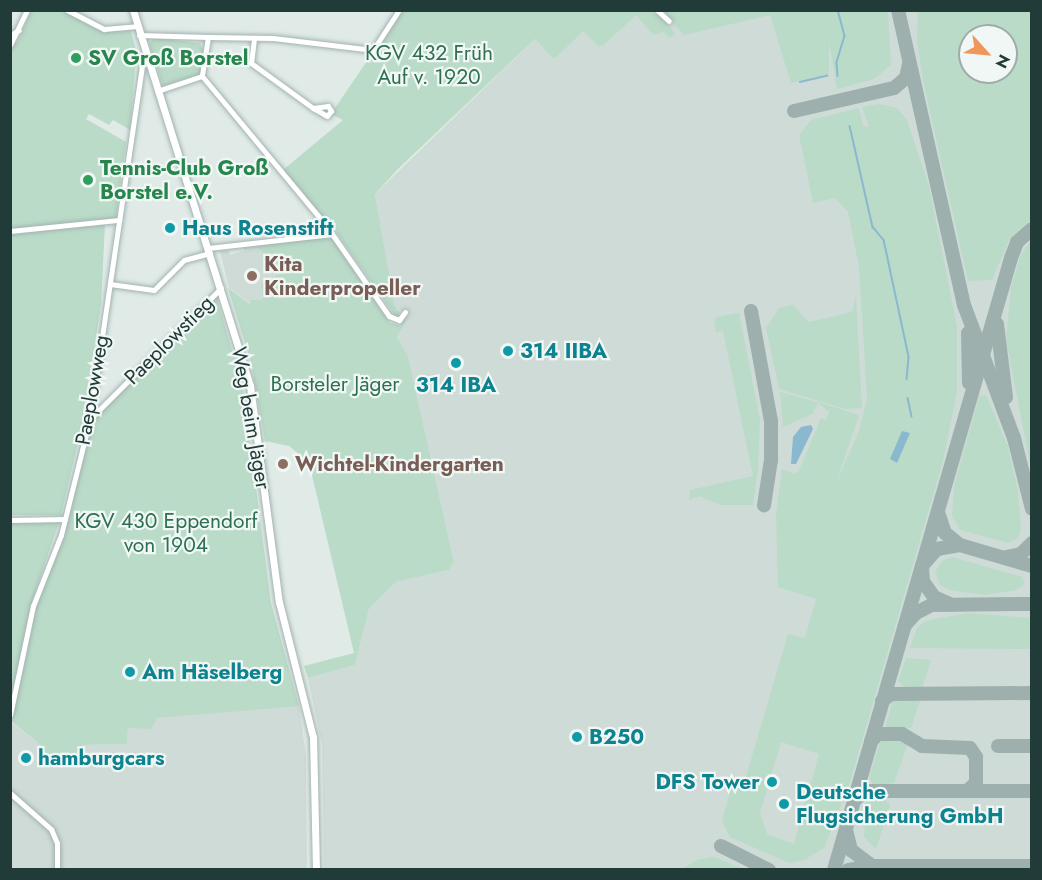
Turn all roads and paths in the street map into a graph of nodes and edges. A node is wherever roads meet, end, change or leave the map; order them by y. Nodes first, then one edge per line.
1 (27, 10) edge
2 (67, 10) edge
3 (399, 10) edge
4 (657, 10) edge
5 (134, 12) edge
6 (669, 21) dead end
7 (137, 26) junction
8 (19, 30) junction
9 (10, 35) edge
10 (139, 35) junction
11 (208, 36) junction
12 (254, 39) junction
13 (10, 45) edge
14 (147, 60) junction
15 (202, 76) junction
16 (157, 91) junction
17 (313, 108) dead end
18 (119, 220) junction
19 (10, 231) edge
20 (322, 232) junction
21 (209, 250) junction
22 (110, 284) junction
23 (221, 288) junction
24 (405, 312) dead end
25 (90, 418) junction
26 (65, 519) junction
27 (10, 520) edge
28 (10, 715) edge
29 (10, 793) edge
30 (57, 870) edge
31 (316, 870) edge

1 - 8 street
2 - 7 street
3 - 12 street
4 - 6 street
5 - 7 street, Weg beim Jäger
7 - 10 street, Weg beim Jäger
8 - 9 street
8 - 13 street
10 - 11 street
10 - 14 street, Weg beim Jäger
11 - 12 street
11 - 15 street
12 - 17 street
14 - 16 street, Weg beim Jäger
14 - 18 street, Paeplowweg
15 - 16 street
15 - 20 street
16 - 21 street, Weg beim Jäger
18 - 19 street
18 - 22 street, Paeplowweg
20 - 21 street
20 - 24 street
21 - 22 street
21 - 23 street, Weg beim Jäger
22 - 25 street, Paeplowweg
23 - 25 street, Paeplowstieg
23 - 31 street, Weg beim Jäger
25 - 26 street, Paeplowweg
26 - 27 street
26 - 28 street, Paeplowweg
29 - 30 street

